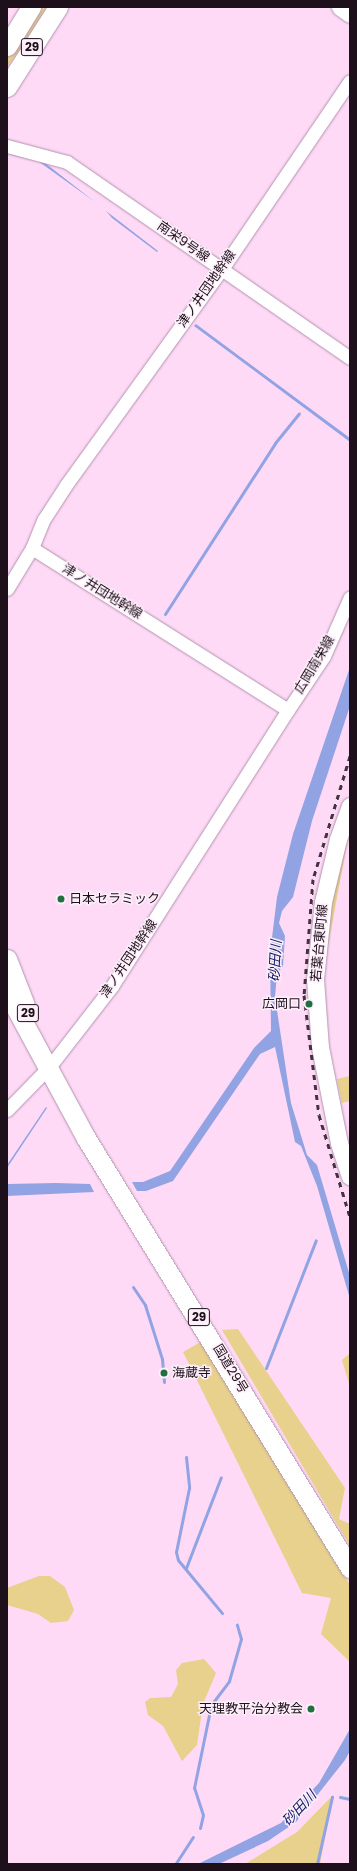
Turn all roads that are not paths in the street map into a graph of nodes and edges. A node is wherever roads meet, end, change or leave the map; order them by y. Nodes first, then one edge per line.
1 (31, 7) edge
2 (58, 7) edge
3 (340, 7) edge
4 (350, 14) edge
5 (7, 46) edge
6 (350, 81) edge
7 (7, 87) edge
8 (7, 146) edge
9 (222, 269) junction
10 (350, 358) edge
11 (32, 548) junction
12 (7, 588) edge
13 (350, 597) edge
14 (288, 710) junction
15 (350, 806) edge
16 (7, 960) edge
17 (7, 992) edge
18 (50, 1066) junction
19 (7, 1110) edge
20 (350, 1176) edge
21 (350, 1568) edge

1 - 5 highway, 29
2 - 7 highway, 29
3 - 4 main road
6 - 9 street, 津ノ井団地幹線
8 - 9 street, 南栄9号線
9 - 10 street, 南栄9号線
9 - 11 street, 津ノ井団地幹線
11 - 12 street
11 - 14 street, 津ノ井団地幹線
13 - 14 street, 広岡南栄線
14 - 18 street, 津ノ井団地幹線
15 - 20 main road, 若葉台東町線
16 - 18 highway, 国道29号 / 29
17 - 18 highway, 国道29号 / 29
18 - 19 street, 津ノ井団地幹線
18 - 21 highway, 国道29号 / 29

